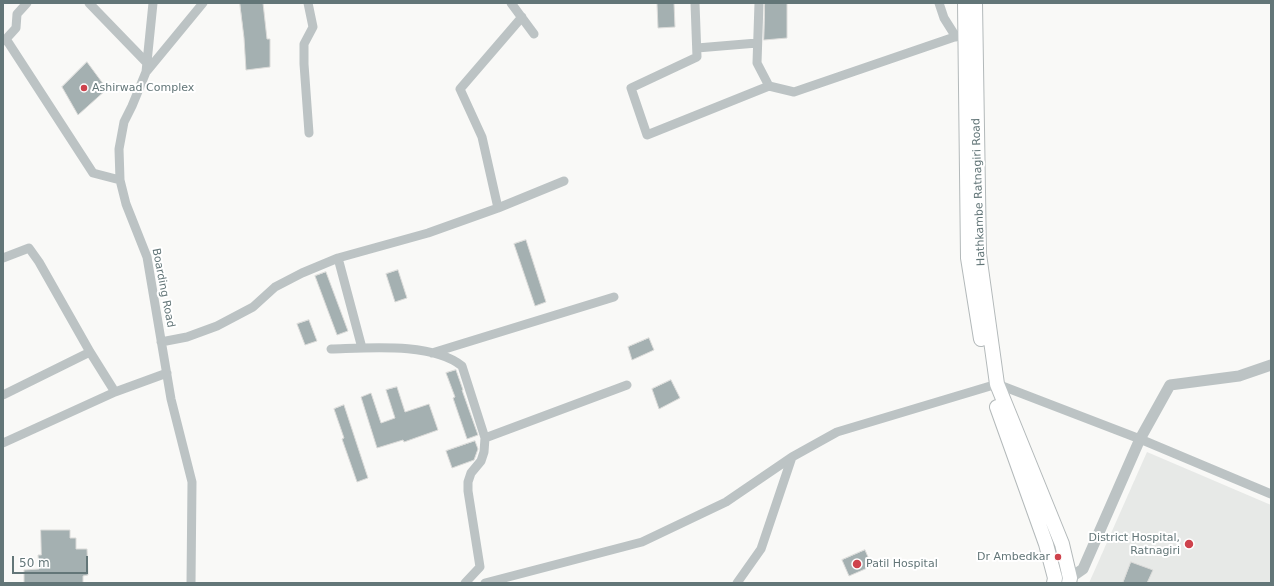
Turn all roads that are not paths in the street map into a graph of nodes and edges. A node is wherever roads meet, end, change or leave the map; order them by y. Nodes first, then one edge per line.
1 (27, 3) edge
2 (89, 3) edge
3 (153, 3) edge
4 (203, 3) edge
5 (308, 3) edge
6 (511, 3) edge
7 (695, 3) edge
8 (759, 3) edge
9 (938, 3) edge
10 (965, 3) edge
11 (975, 3) edge
12 (522, 17) junction
13 (966, 33) junction
14 (534, 34) dead end
15 (5, 40) edge
16 (758, 43) junction
17 (129, 46) junction
18 (149, 48) junction
19 (697, 48) junction
20 (146, 67) junction
21 (769, 86) junction
22 (309, 134) dead end
23 (120, 180) junction
24 (564, 181) dead end
25 (498, 208) junction
26 (3, 258) edge
27 (338, 258) junction
28 (614, 297) dead end
29 (162, 342) junction
30 (362, 348) junction
31 (331, 349) dead end
32 (90, 352) junction
33 (432, 353) junction
34 (1271, 365) edge
35 (167, 374) junction
36 (626, 385) dead end
37 (993, 385) junction
38 (115, 392) junction
39 (3, 395) edge
40 (485, 438) junction
41 (1140, 439) junction
42 (3, 443) edge
43 (792, 457) junction
44 (1271, 494) edge
45 (1054, 580) edge
46 (1070, 580) edge
47 (191, 583) edge
48 (465, 583) edge
49 (485, 583) edge
50 (737, 583) edge

1 - 15 street
2 - 17 street
3 - 18 street, Boarding Road
4 - 20 street
5 - 22 street
6 - 12 street
7 - 19 street
8 - 16 street
9 - 13 street
10 - 13 main road
11 - 13 main road, Hathkambe Ratnagiri Road
12 - 14 street
12 - 25 street
13 - 21 street
13 - 37 main road, Hathkambe Ratnagiri Road
15 - 23 street
16 - 19 street
16 - 21 street
17 - 18 street
17 - 20 street
18 - 20 street, Boarding Road
19 - 21 street
20 - 23 street, Boarding Road
23 - 29 street, Boarding Road
24 - 25 street
25 - 27 street
26 - 32 street
27 - 29 street
27 - 30 street
28 - 33 street
29 - 35 street, Boarding Road
30 - 31 street
30 - 33 street
32 - 38 street
32 - 39 street
33 - 40 street
34 - 41 street
35 - 38 street
35 - 47 street, Boarding Road
36 - 40 street
37 - 41 street
37 - 43 street
37 - 45 main road
37 - 46 main road, Hathkambe Ratnagiri Road
38 - 42 street
40 - 48 street
41 - 44 street
41 - 46 street
43 - 49 street
43 - 50 street
45 - 46 street

